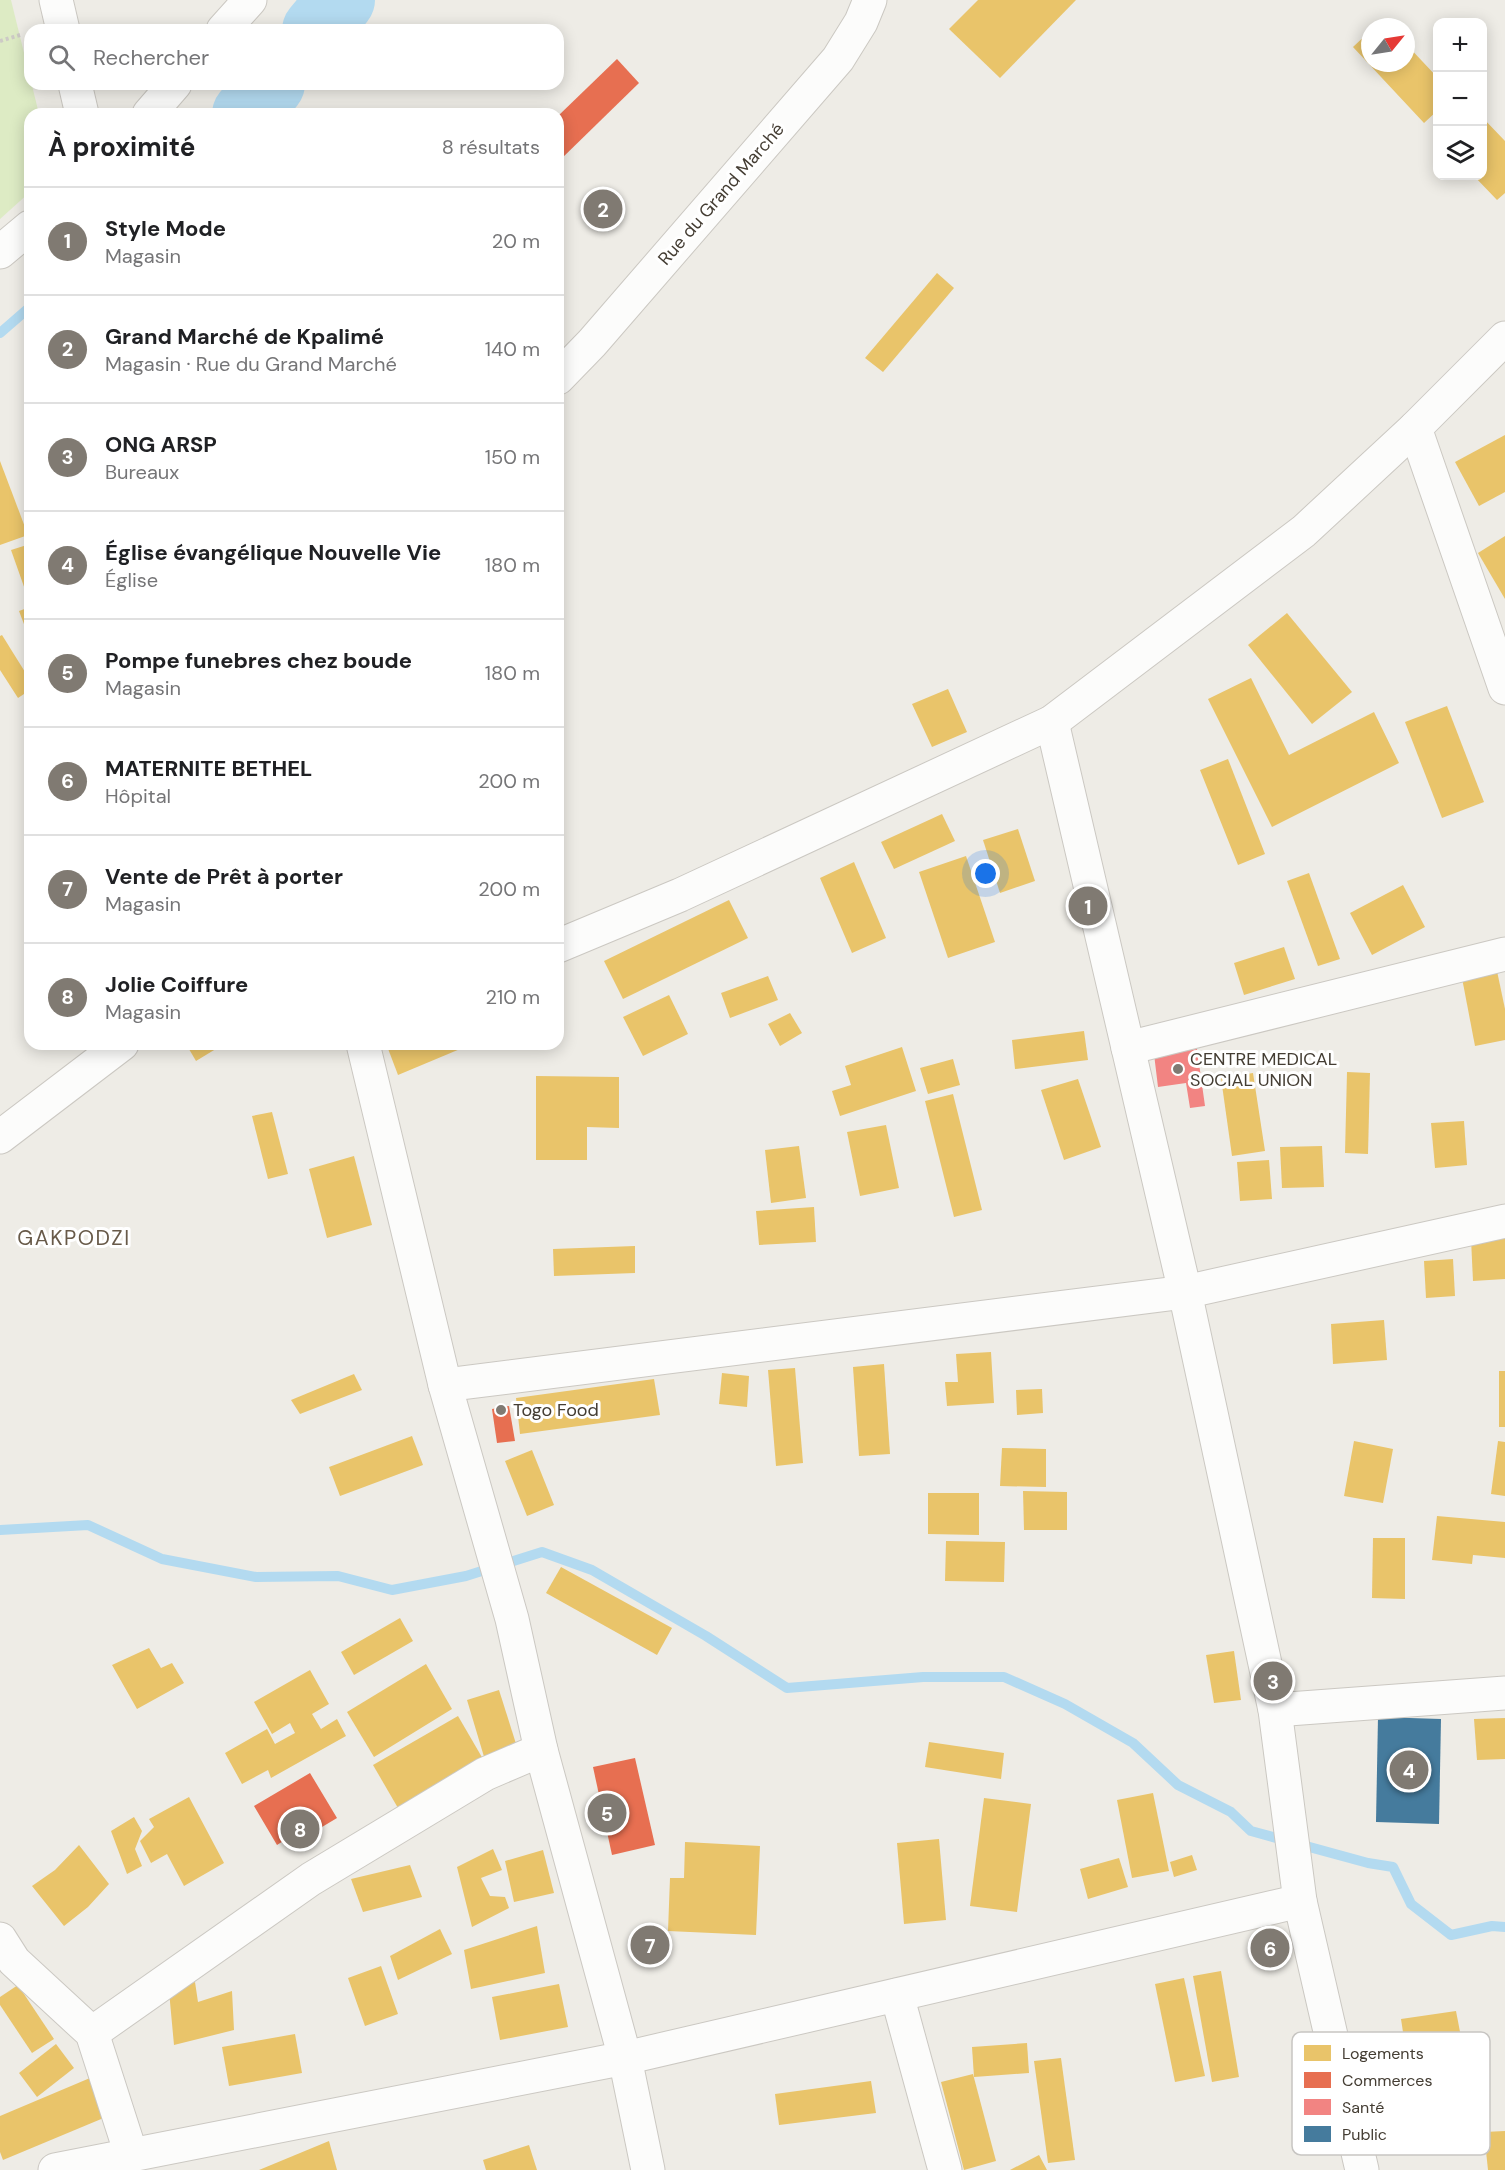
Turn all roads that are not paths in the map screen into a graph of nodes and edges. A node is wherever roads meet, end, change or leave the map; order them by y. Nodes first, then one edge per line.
1 (56, 0) edge
2 (250, 0) edge
3 (870, 0) edge
4 (62, 24) edge
5 (228, 24) edge
6 (76, 90) edge
7 (170, 90) edge
8 (81, 108) edge
9 (154, 108) edge
10 (24, 232) edge
11 (0, 252) edge
12 (1505, 338) edge
13 (564, 372) edge
14 (1415, 428) junction
15 (1505, 688) edge
16 (1052, 722) junction
17 (564, 943) edge
18 (1505, 954) edge
19 (1128, 1048) junction
20 (114, 1050) edge
21 (364, 1050) edge
22 (0, 1137) edge
23 (1505, 1221) edge
24 (1185, 1292) junction
25 (445, 1385) junction
26 (1505, 1693) edge
27 (1275, 1710) junction
28 (541, 1750) junction
29 (1300, 1901) junction
30 (0, 1939) edge
31 (897, 1995) junction
32 (1330, 2032) edge
33 (92, 2033) junction
34 (625, 2058) junction
35 (131, 2154) junction
36 (1359, 2155) edge
37 (54, 2170) edge
38 (648, 2170) edge
39 (945, 2170) edge
40 (1362, 2170) edge

1 - 4 street
2 - 5 street
3 - 13 street, Rue du Grand Marché
6 - 8 street
7 - 9 street
10 - 11 street
12 - 14 street
14 - 15 street
14 - 16 street
16 - 17 street
16 - 19 street
18 - 19 street
19 - 24 street
20 - 22 street
21 - 25 street
23 - 24 street
24 - 25 street
24 - 27 street
25 - 28 street
26 - 27 street
27 - 29 street
28 - 33 street
28 - 34 street
29 - 31 street
29 - 32 street
30 - 33 street
31 - 34 street
31 - 39 street
33 - 35 street
34 - 35 street
34 - 38 street
35 - 37 street
36 - 40 street

